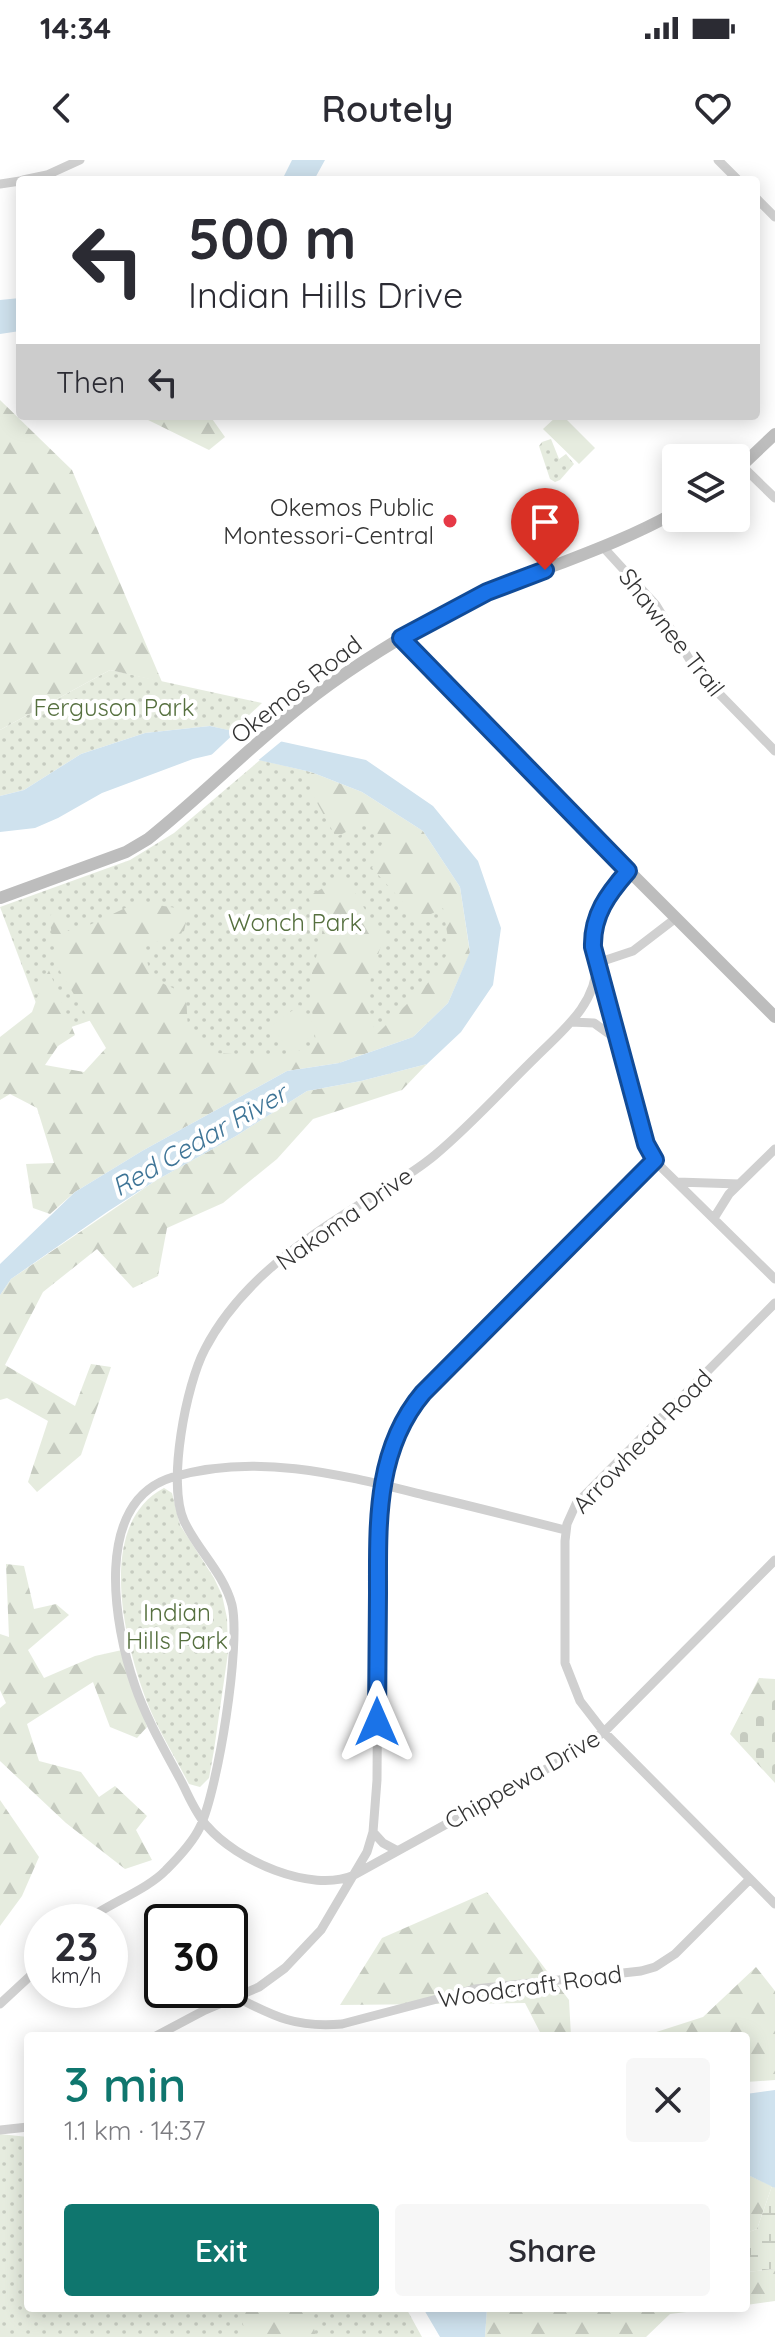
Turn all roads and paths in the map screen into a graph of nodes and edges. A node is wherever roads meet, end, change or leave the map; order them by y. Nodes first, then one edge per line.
1 (80, 160) edge
2 (718, 160) edge
3 (42, 176) edge
4 (734, 176) edge
5 (760, 202) edge
6 (775, 217) edge
7 (775, 434) edge
8 (750, 458) edge
9 (750, 478) edge
10 (775, 498) edge
11 (662, 519) edge
12 (603, 547) junction
13 (401, 638) junction
14 (775, 751) edge
15 (628, 871) junction
16 (0, 898) edge
17 (676, 918) junction
18 (597, 963) junction
19 (775, 1017) edge
20 (571, 1022) junction
21 (617, 1041) junction
22 (775, 1149) edge
23 (655, 1160) junction
24 (677, 1182) junction
25 (739, 1184) junction
26 (714, 1218) junction
27 (775, 1279) edge
28 (775, 1303) edge
29 (178, 1476) junction
30 (382, 1485) junction
31 (565, 1530) junction
32 (775, 1560) edge
33 (604, 1732) junction
34 (203, 1821) junction
35 (373, 1832) junction
36 (396, 1850) junction
37 (354, 1875) junction
38 (750, 1879) junction
39 (113, 1904) edge
40 (775, 1904) edge
41 (24, 1982) edge
42 (248, 1991) edge
43 (248, 2002) edge
44 (0, 2004) edge
45 (213, 2008) edge
46 (164, 2032) edge
47 (24, 2127) edge
48 (0, 2130) edge

1 - 3 street
2 - 4 street
5 - 6 street
7 - 8 main road
9 - 10 street
11 - 12 main road, Okemos Road
12 - 13 main road, Okemos Road
12 - 14 street, Shawnee Trail
13 - 15 main road
13 - 16 main road, Okemos Road
15 - 17 main road
15 - 18 street
17 - 18 street
17 - 19 main road
18 - 20 street, Nakoma Drive
18 - 21 street
20 - 21 street
20 - 29 street, Nakoma Drive
21 - 23 street
22 - 25 street
23 - 24 street
23 - 30 street
24 - 25 street
24 - 26 street
25 - 26 street
26 - 27 street
28 - 31 street, Arrowhead Road
29 - 30 street
29 - 34 street, Nakoma Drive
29 - 34 street
30 - 31 street
30 - 35 street
31 - 33 street, Arrowhead Road
32 - 33 street, Chippewa Drive
33 - 36 street, Chippewa Drive
33 - 38 street, Arrowhead Road
34 - 37 street
34 - 39 street, Nakoma Drive
35 - 36 street
35 - 37 street
36 - 37 street, Chippewa Drive
37 - 42 street
38 - 40 street, Arrowhead Road
38 - 43 street, Woodcraft Road
41 - 44 street
45 - 46 street
47 - 48 street

